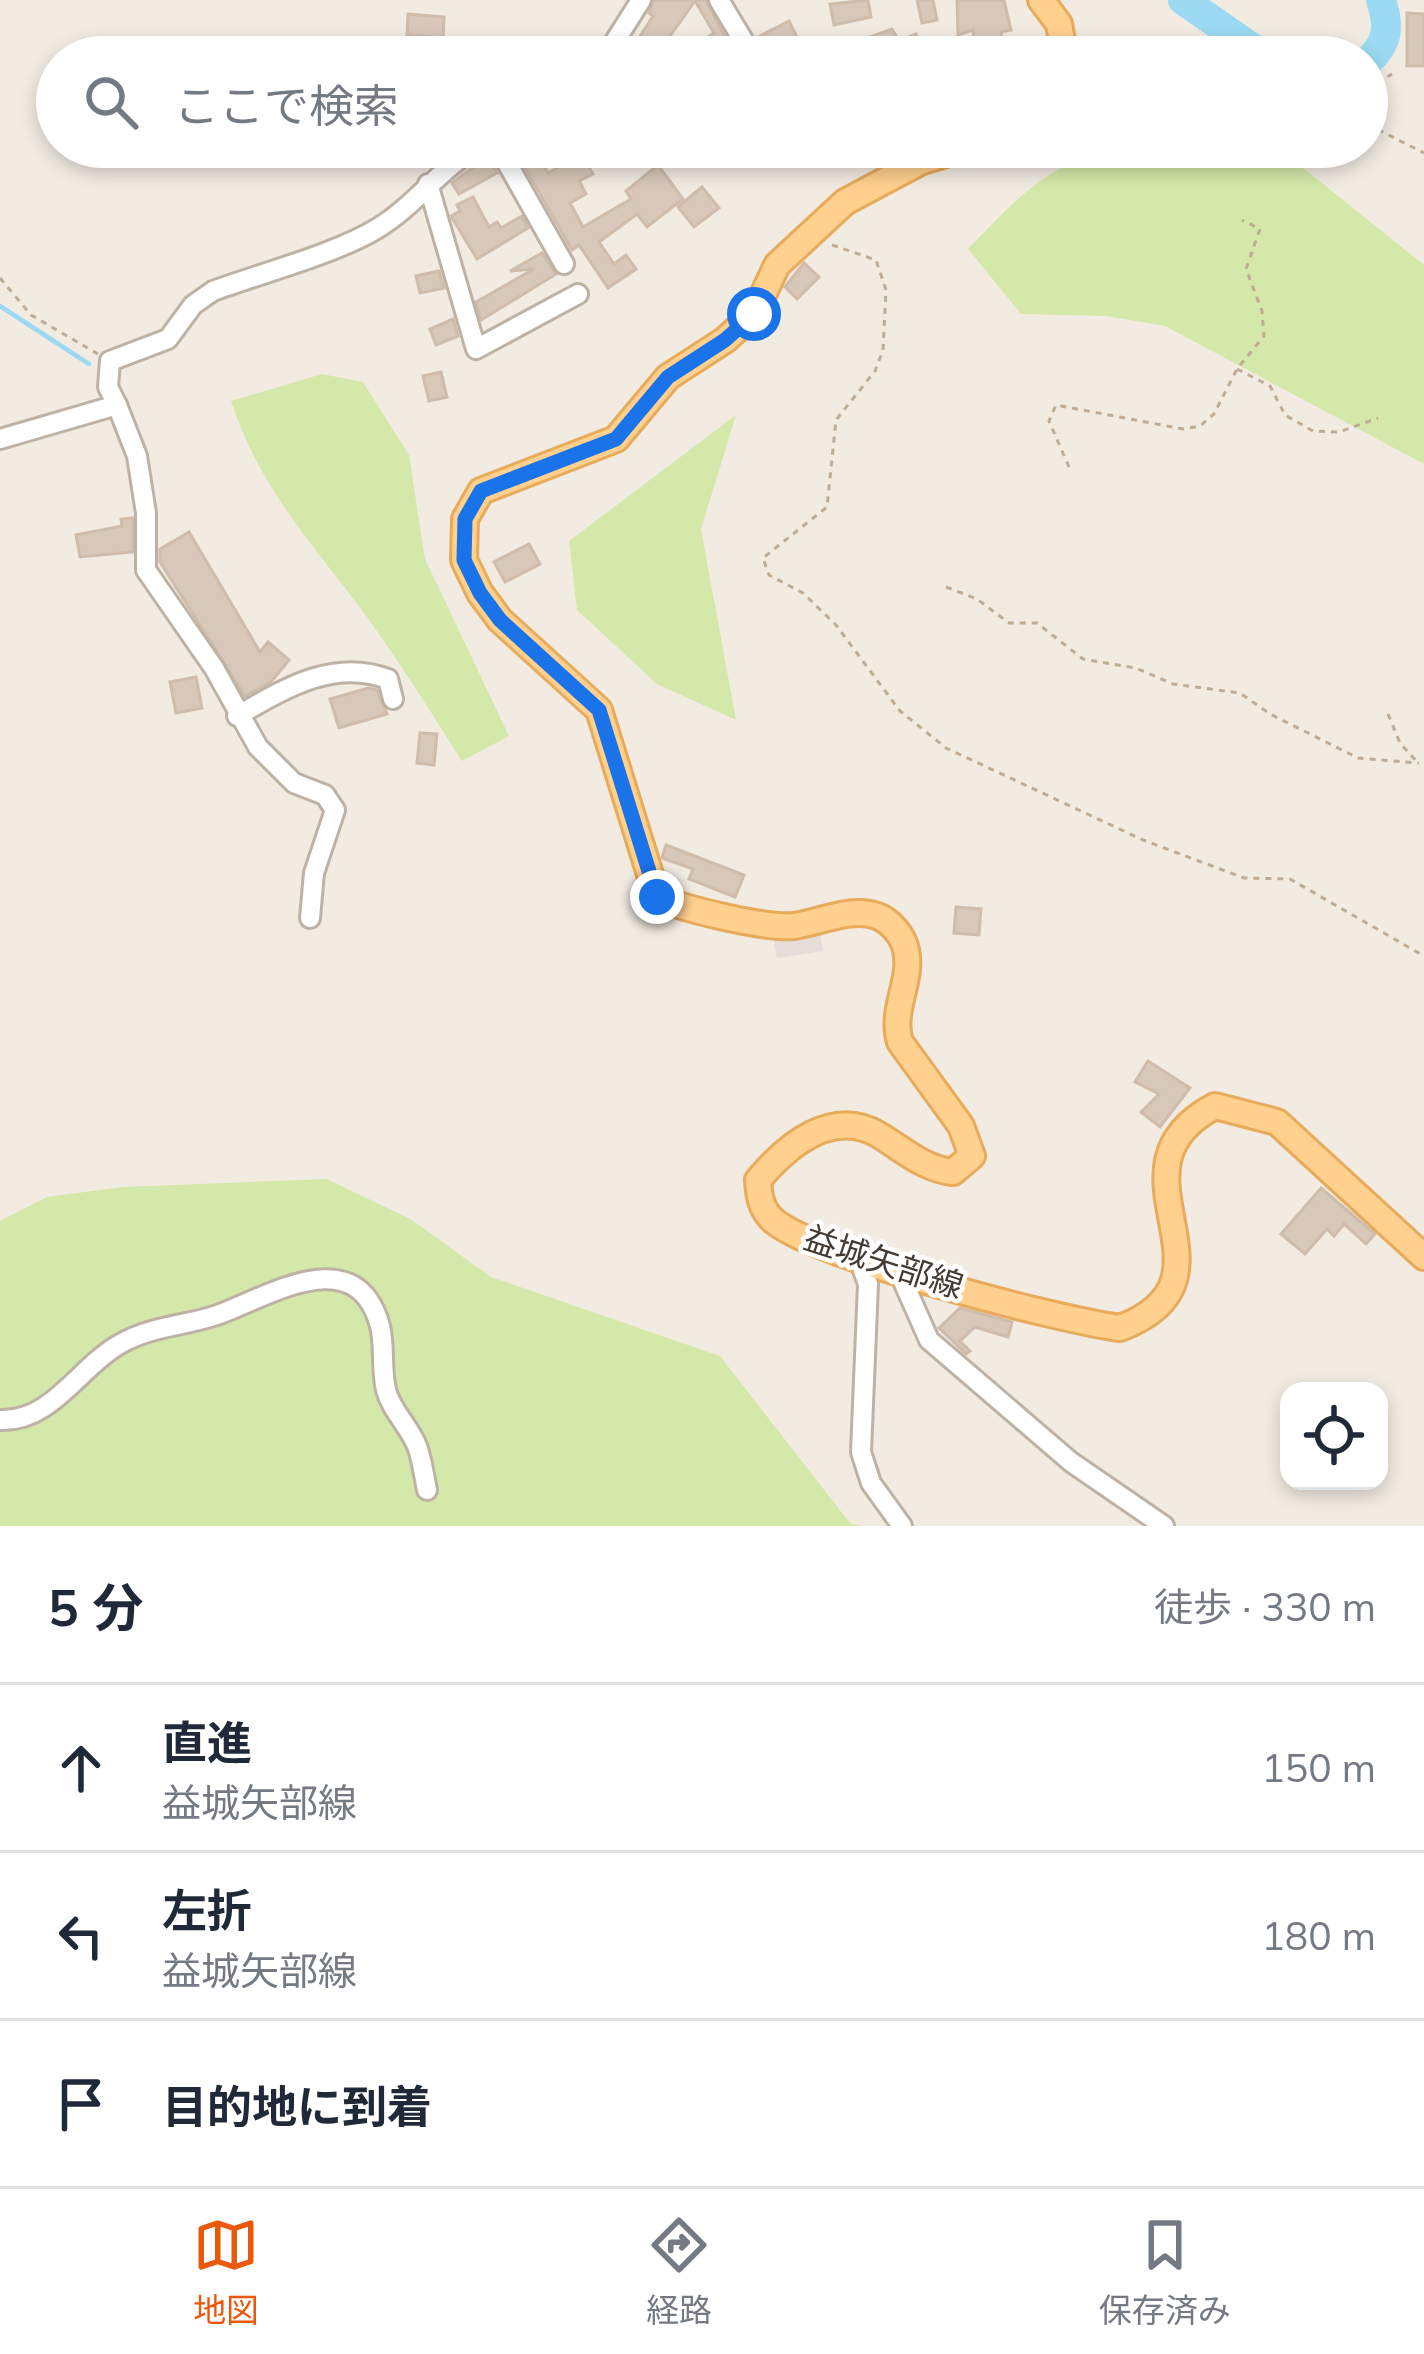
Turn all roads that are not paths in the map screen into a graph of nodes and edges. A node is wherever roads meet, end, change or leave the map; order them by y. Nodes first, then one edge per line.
1 (640, 0) edge
2 (719, 0) edge
3 (1041, 0) edge
4 (618, 36) edge
5 (740, 36) edge
6 (1061, 36) edge
7 (442, 168) edge
8 (510, 168) edge
9 (913, 168) edge
10 (428, 184) junction
11 (564, 264) dead end
12 (578, 294) dead end
13 (117, 405) junction
14 (0, 439) edge
15 (393, 699) dead end
16 (237, 716) junction
17 (310, 918) dead end
18 (1424, 1257) edge
19 (859, 1259) junction
20 (898, 1270) junction
21 (0, 1420) edge
22 (427, 1490) dead end
23 (902, 1526) edge
24 (1164, 1526) edge

1 - 4 street
2 - 5 street
3 - 6 main road
7 - 10 street
8 - 11 street
9 - 19 main road, 益城矢部線
10 - 12 street
10 - 13 street
13 - 14 street
13 - 16 street
15 - 16 street
16 - 17 street
18 - 20 main road, 益城矢部線
19 - 20 main road, 益城矢部線
19 - 23 street
20 - 24 street
21 - 22 street

